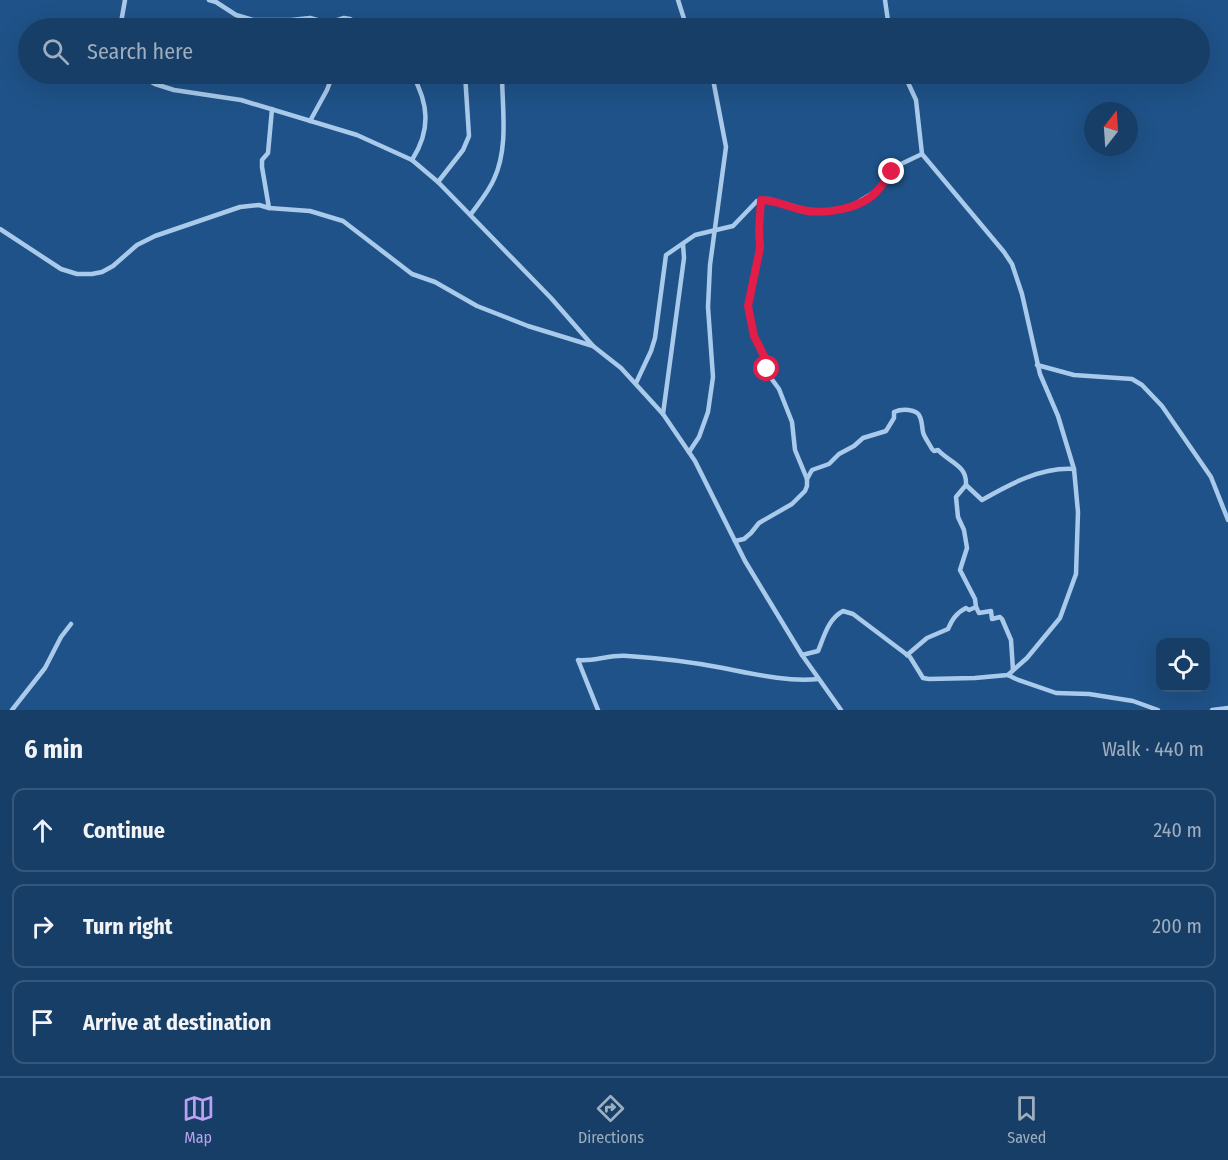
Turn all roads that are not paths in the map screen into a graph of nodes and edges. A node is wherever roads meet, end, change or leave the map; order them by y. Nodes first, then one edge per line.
1 (125, 0) edge
2 (208, 0) edge
3 (678, 0) edge
4 (885, 0) edge
5 (122, 18) edge
6 (244, 18) edge
7 (684, 18) edge
8 (888, 18) edge
9 (154, 84) edge
10 (329, 84) edge
11 (418, 84) edge
12 (465, 84) edge
13 (502, 84) edge
14 (714, 84) edge
15 (909, 84) edge
16 (272, 109) junction
17 (310, 121) junction
18 (922, 154) junction
19 (412, 160) junction
20 (438, 182) junction
21 (761, 200) junction
22 (269, 208) junction
23 (471, 214) junction
24 (715, 229) junction
25 (0, 230) edge
26 (683, 244) junction
27 (593, 346) junction
28 (1037, 365) junction
29 (636, 383) junction
30 (663, 414) junction
31 (689, 452) junction
32 (1074, 469) junction
33 (807, 479) junction
34 (966, 485) junction
35 (1228, 520) edge
36 (735, 541) junction
37 (976, 607) junction
38 (71, 624) dead end
39 (802, 655) junction
40 (908, 655) junction
41 (1013, 670) junction
42 (1008, 675) junction
43 (818, 679) junction
44 (1228, 708) edge
45 (12, 710) edge
46 (598, 710) edge
47 (841, 710) edge
48 (1158, 710) edge
49 (1212, 710) edge

1 - 5 street
2 - 6 street
3 - 7 street
4 - 8 street
9 - 16 street
10 - 17 street
11 - 19 street
12 - 20 street
13 - 23 street
14 - 24 street
15 - 18 street
16 - 17 street
16 - 22 street
17 - 19 street
18 - 21 street
18 - 28 street
19 - 20 street
20 - 23 street
21 - 24 street
21 - 33 street
22 - 25 street
22 - 27 street
23 - 27 street
24 - 26 street
24 - 31 street
26 - 29 street
26 - 30 street
27 - 29 street
28 - 32 street
28 - 35 street
29 - 30 street
30 - 31 street
31 - 36 street
32 - 34 street
32 - 41 street
33 - 34 street
33 - 36 street
34 - 37 street
36 - 39 street
37 - 40 street
37 - 41 street
38 - 45 street
39 - 40 street
39 - 43 street
40 - 42 street
41 - 42 street
42 - 48 street
43 - 46 street
43 - 47 street
44 - 49 street

